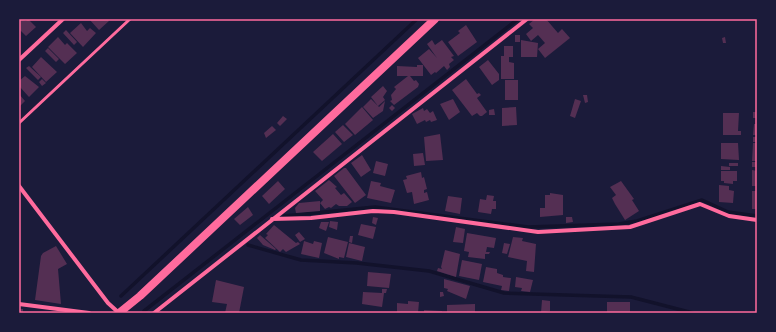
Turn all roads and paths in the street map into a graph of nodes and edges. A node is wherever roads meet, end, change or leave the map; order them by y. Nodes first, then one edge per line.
1 (63, 19) edge
2 (130, 19) edge
3 (435, 19) edge
4 (527, 19) edge
5 (19, 60) edge
6 (19, 123) edge
7 (19, 186) edge
8 (272, 219) junction
9 (757, 220) edge
10 (19, 304) edge
11 (90, 313) edge
12 (118, 313) edge
13 (154, 313) edge

1 - 5 street
2 - 6 lane
3 - 12 main road
4 - 8 street
7 - 12 street
8 - 9 street
8 - 13 street
10 - 11 street

